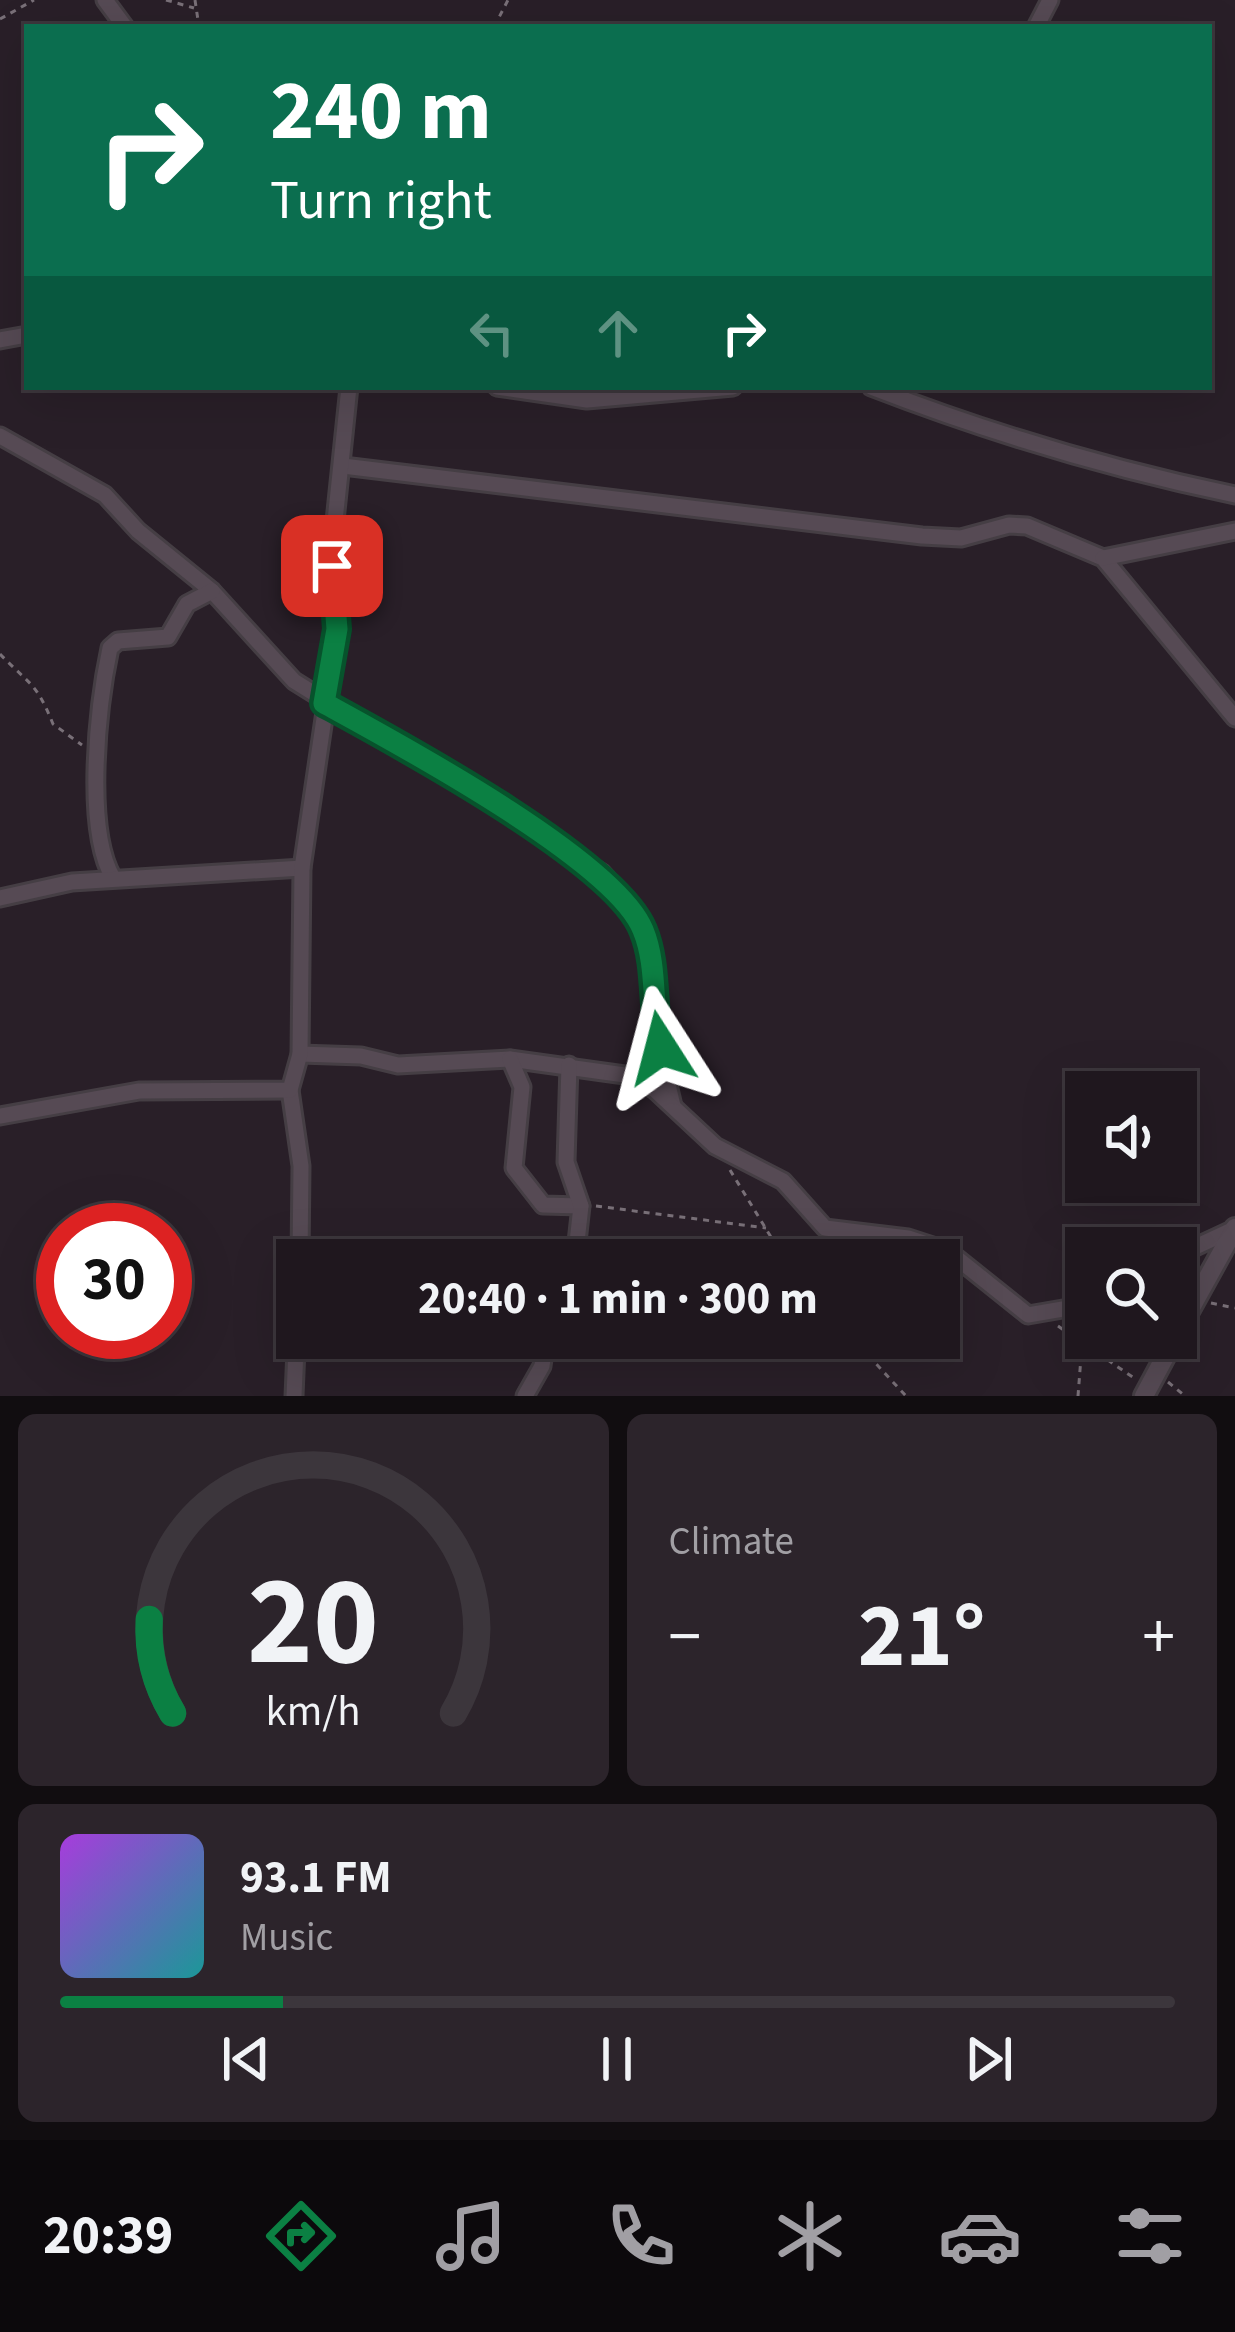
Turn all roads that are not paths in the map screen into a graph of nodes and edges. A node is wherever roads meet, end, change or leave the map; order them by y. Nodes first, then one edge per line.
1 (350, 390) edge
2 (518, 390) edge
3 (699, 390) edge
4 (879, 390) edge
5 (0, 436) edge
6 (343, 466) junction
7 (1235, 495) edge
8 (1235, 531) edge
9 (1103, 558) junction
10 (212, 591) junction
11 (324, 703) junction
12 (1235, 718) edge
13 (302, 868) junction
14 (113, 878) junction
15 (0, 898) edge
16 (300, 1054) junction
17 (510, 1059) junction
18 (569, 1065) junction
19 (290, 1090) junction
20 (673, 1106) junction
21 (0, 1116) edge
22 (581, 1206) junction
23 (1234, 1228) edge
24 (300, 1239) edge
25 (577, 1239) edge
26 (1197, 1246) edge
27 (1197, 1296) edge
28 (1065, 1309) edge
29 (296, 1359) edge
30 (543, 1359) edge
31 (1164, 1359) edge
32 (1150, 1386) edge
33 (294, 1396) edge
34 (525, 1396) edge

1 - 6 street
2 - 3 street
4 - 7 street
5 - 10 street
6 - 9 street
6 - 11 street
8 - 9 street
9 - 12 street
10 - 11 street
10 - 14 street
11 - 13 street
11 - 20 street
13 - 14 street
13 - 16 street
14 - 15 street
16 - 17 street
16 - 19 street
17 - 18 street
17 - 22 street
18 - 20 street
18 - 22 street
19 - 21 street
19 - 24 street
20 - 28 street
22 - 25 street
23 - 26 street
23 - 27 street
29 - 33 street
30 - 34 street
31 - 32 street

